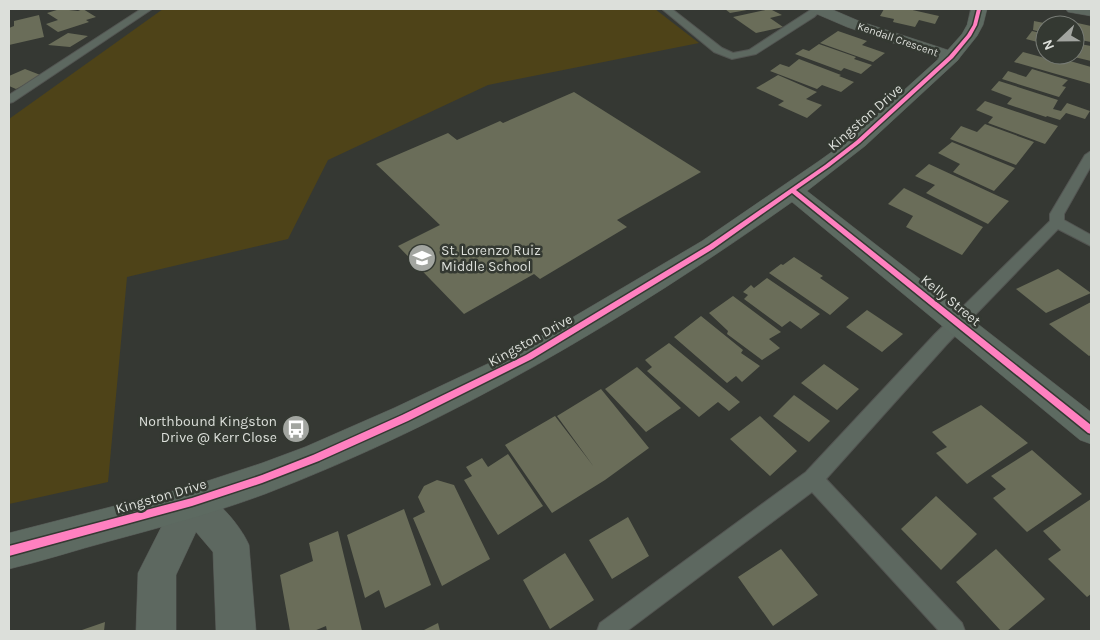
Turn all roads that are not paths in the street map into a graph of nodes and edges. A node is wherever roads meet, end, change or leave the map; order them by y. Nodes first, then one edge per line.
1 (147, 9) edge
2 (667, 9) edge
3 (817, 9) edge
4 (979, 9) edge
5 (1074, 9) edge
6 (1091, 11) edge
7 (951, 57) junction
8 (9, 100) edge
9 (1091, 155) edge
10 (794, 191) junction
11 (1057, 222) junction
12 (1091, 241) edge
13 (958, 322) junction
14 (1091, 430) edge
15 (813, 479) junction
16 (192, 502) junction
17 (9, 550) edge
18 (156, 631) edge
19 (236, 631) edge
20 (608, 631) edge
21 (954, 631) edge

1 - 8 lane
2 - 3 lane
3 - 7 street, Kendall Crescent
4 - 7 street, Kingston Drive
5 - 6 street
7 - 10 street, Kingston Drive
9 - 11 lane
10 - 13 street, Kelly Street
10 - 16 street, Kingston Drive
11 - 12 lane
11 - 13 lane
13 - 14 street, Kelly Street
13 - 15 lane
15 - 20 lane
15 - 21 lane
16 - 17 street, Kingston Drive
16 - 18 street
16 - 19 street

